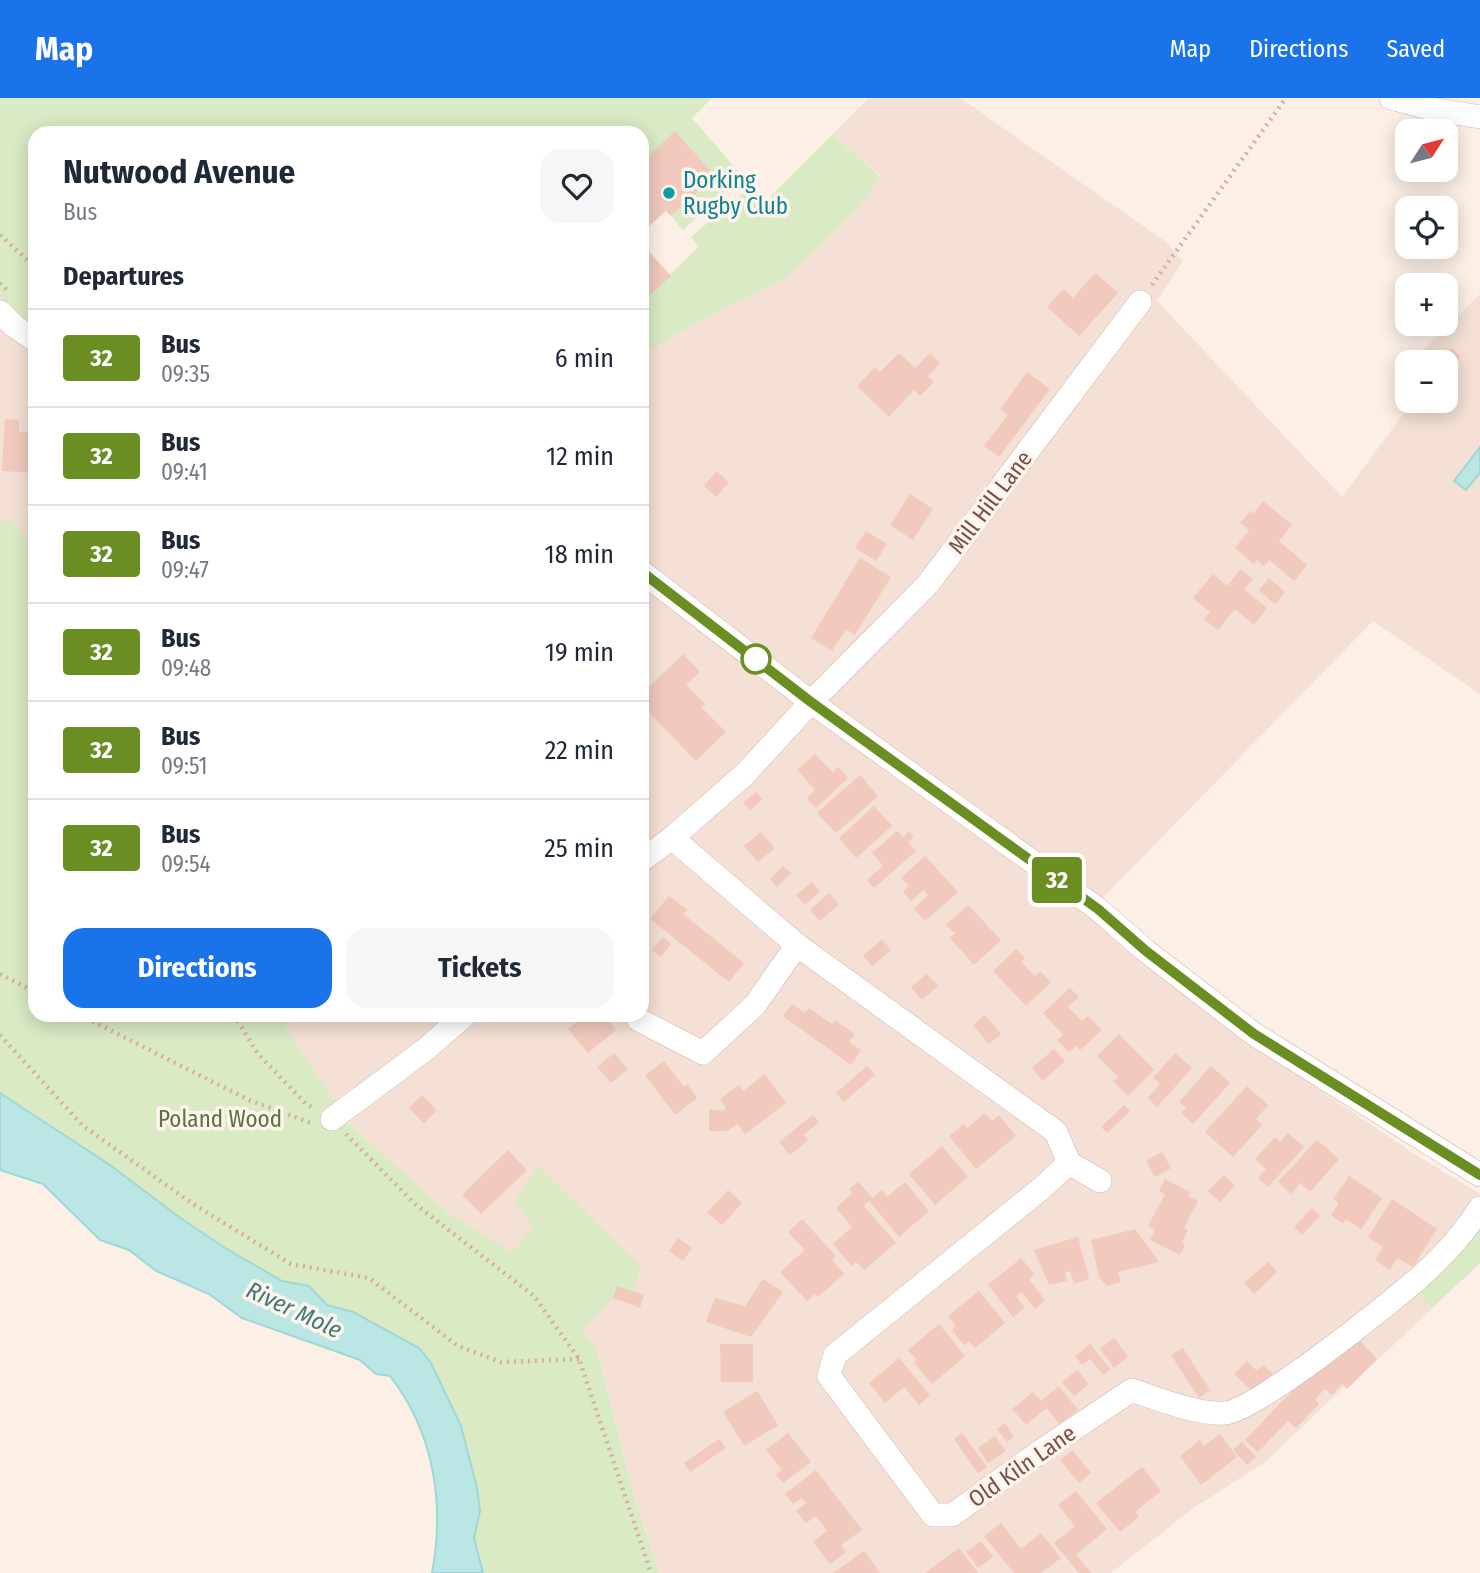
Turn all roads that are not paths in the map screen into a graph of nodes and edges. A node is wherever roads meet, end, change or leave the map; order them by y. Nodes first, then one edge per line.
1 (1391, 98) edge
2 (1480, 117) edge
3 (1140, 302) road end
4 (0, 312) edge
5 (28, 335) edge
6 (649, 577) edge
7 (811, 702) junction
8 (672, 838) junction
9 (649, 855) edge
10 (797, 946) junction
11 (457, 1022) edge
12 (643, 1022) edge
13 (332, 1119) road end
14 (1069, 1163) junction
15 (1480, 1175) edge
16 (1100, 1181) dead end
17 (1480, 1208) edge

1 - 2 street
3 - 7 street, Mill Hill Lane
4 - 5 street
6 - 7 street
7 - 8 street, Mill Hill Lane
7 - 15 street
8 - 9 street, Mill Hill Lane
8 - 10 street
10 - 12 street
10 - 14 street
11 - 13 street
14 - 16 street
14 - 17 street, Old Kiln Lane

